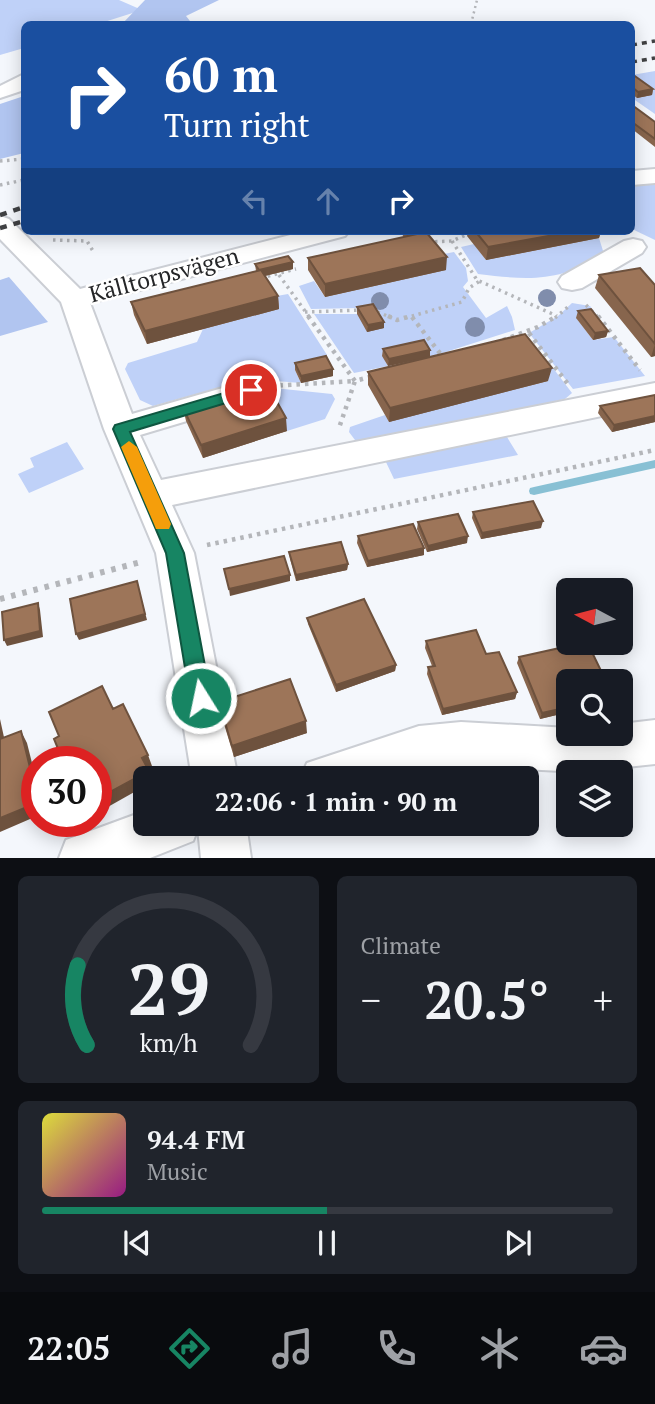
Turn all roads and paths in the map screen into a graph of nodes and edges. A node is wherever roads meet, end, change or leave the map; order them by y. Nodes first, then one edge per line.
1 (477, 0) edge
2 (472, 21) edge
3 (19, 74) edge
4 (0, 92) edge
5 (21, 159) edge
6 (0, 161) edge
7 (655, 176) edge
8 (635, 178) edge
9 (21, 181) edge
10 (0, 185) edge
11 (0, 223) edge
12 (321, 235) edge
13 (48, 240) dead end
14 (452, 241) dead end
15 (636, 242) edge
16 (93, 251) dead end
17 (279, 275) edge
18 (480, 281) junction
19 (576, 293) junction
20 (74, 299) junction
21 (305, 312) junction
22 (558, 316) junction
23 (412, 317) junction
24 (529, 332) junction
25 (492, 343) edge
26 (455, 353) edge
27 (442, 356) junction
28 (430, 360) edge
29 (380, 374) edge
30 (355, 381) junction
31 (650, 385) edge
32 (251, 390) joint
33 (584, 407) junction
34 (121, 429) junction
35 (655, 450) edge
36 (332, 460) junction
37 (151, 496) junction
38 (175, 553) junction
39 (0, 599) edge
40 (655, 741) edge
41 (213, 766) edge
42 (363, 766) edge
43 (143, 836) edge
44 (223, 836) edge
45 (83, 858) edge
46 (226, 858) edge

1 - 2 path
3 - 4 street
5 - 6 path
7 - 8 street
9 - 10 path
11 - 20 street
12 - 20 street, Källtorpsvägen
13 - 16 path
14 - 18 path
15 - 19 street
17 - 21 path
18 - 22 path
18 - 23 path
19 - 22 path
19 - 31 path
20 - 34 street
21 - 23 path
21 - 30 path
22 - 24 path
23 - 27 path
24 - 25 path
24 - 33 path
26 - 27 path
27 - 28 path
29 - 30 path
30 - 32 path
30 - 36 path
31 - 33 street
32 - 34 street
33 - 36 street
34 - 37 street
35 - 38 path
36 - 37 street
37 - 38 street
38 - 39 path
38 - 41 street
40 - 42 street
43 - 45 street
44 - 46 street

